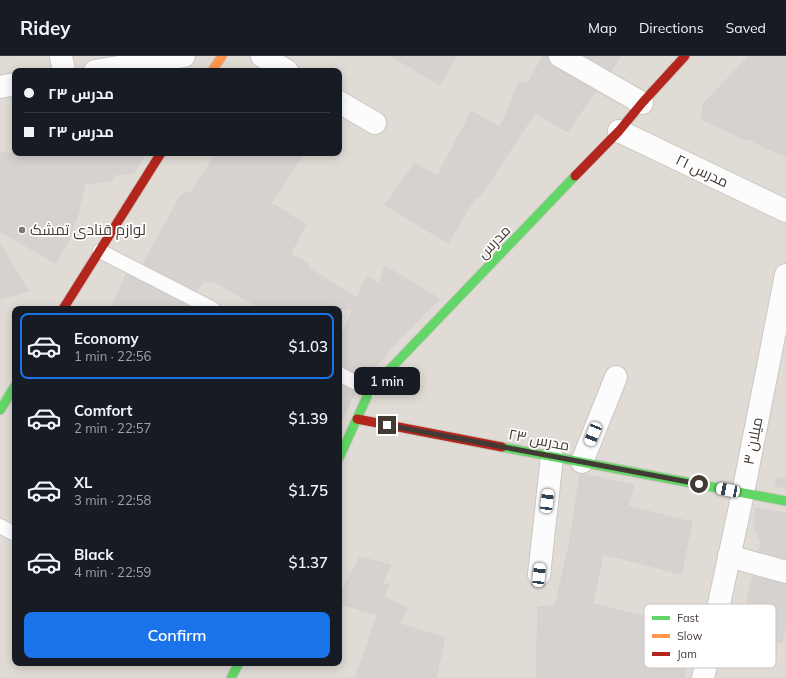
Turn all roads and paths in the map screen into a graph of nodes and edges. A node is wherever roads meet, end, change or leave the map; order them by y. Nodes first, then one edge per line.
1 (61, 56) edge
2 (184, 56) edge
3 (222, 56) edge
4 (262, 56) edge
5 (560, 56) edge
6 (685, 56) edge
7 (63, 68) edge
8 (113, 68) edge
9 (214, 68) edge
10 (282, 68) edge
11 (12, 85) edge
12 (0, 87) edge
13 (642, 103) junction
14 (342, 104) edge
15 (375, 123) dead end
16 (619, 131) junction
17 (159, 156) edge
18 (786, 211) edge
19 (100, 251) junction
20 (786, 275) edge
21 (65, 306) edge
22 (207, 306) edge
23 (342, 376) edge
24 (616, 377) dead end
25 (370, 390) junction
26 (12, 391) edge
27 (0, 410) edge
28 (357, 419) junction
29 (342, 452) edge
30 (552, 456) junction
31 (582, 462) junction
32 (743, 493) junction
33 (786, 501) edge
34 (0, 526) edge
35 (12, 532) edge
36 (729, 556) junction
37 (786, 572) edge
38 (539, 575) dead end
39 (719, 604) edge
40 (237, 666) edge
41 (705, 668) edge
42 (231, 678) edge
43 (703, 678) edge

1 - 7 street
2 - 8 street
3 - 9 street
4 - 10 street
5 - 13 street
6 - 13 street, مدرس
11 - 12 street
13 - 16 street, مدرس
14 - 15 street
16 - 18 street, مدرس ۲۱
16 - 25 street, مدرس
17 - 19 street
19 - 21 street
19 - 22 lane
20 - 32 street, میلان ۳
23 - 25 lane
24 - 31 street
25 - 28 street, مدرس
26 - 27 street
28 - 29 street, مدرس
28 - 30 street, مدرس ۲۳
30 - 31 street, مدرس ۲۳
30 - 38 street
31 - 32 street, مدرس ۲۳
32 - 33 street, مدرس ۲۳
32 - 36 street, میلان ۳
34 - 35 lane
36 - 37 street
36 - 39 street, میلان ۳
40 - 42 street
41 - 43 street, میلان ۳

